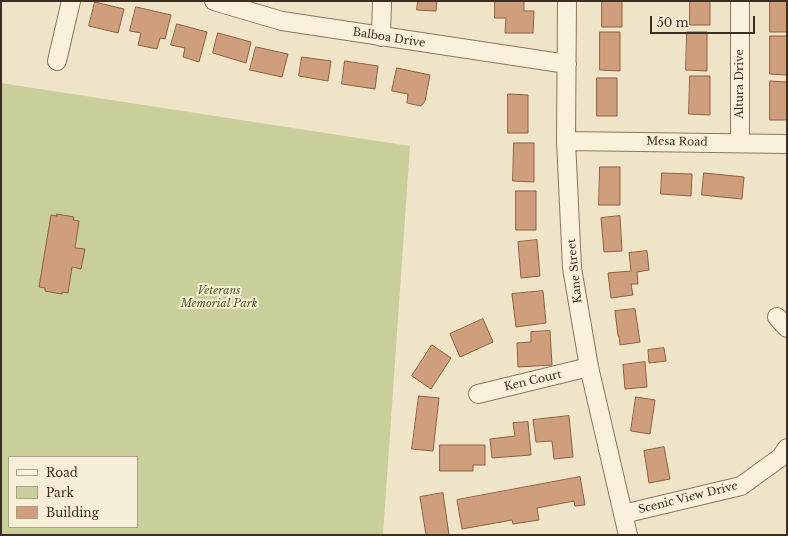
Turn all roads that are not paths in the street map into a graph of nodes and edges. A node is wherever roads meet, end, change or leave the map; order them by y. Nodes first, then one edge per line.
1 (71, 1) edge
2 (214, 1) edge
3 (382, 1) edge
4 (567, 1) edge
5 (740, 1) edge
6 (381, 37) junction
7 (57, 61) dead end
8 (567, 64) junction
9 (566, 140) junction
10 (740, 143) junction
11 (787, 144) edge
12 (589, 367) junction
13 (478, 394) dead end
14 (787, 448) edge
15 (623, 514) junction
16 (628, 535) edge

1 - 7 street
2 - 6 street, Balboa Drive
3 - 6 street
4 - 8 street, Kane Street
5 - 10 street, Altura Drive
6 - 8 street, Balboa Drive
8 - 9 street, Kane Street
9 - 10 street, Mesa Road
9 - 12 street, Kane Street
10 - 11 street, Mesa Road
12 - 13 street, Ken Court
12 - 15 street, Kane Street
14 - 15 street, Scenic View Drive
15 - 16 street, Kane Street

